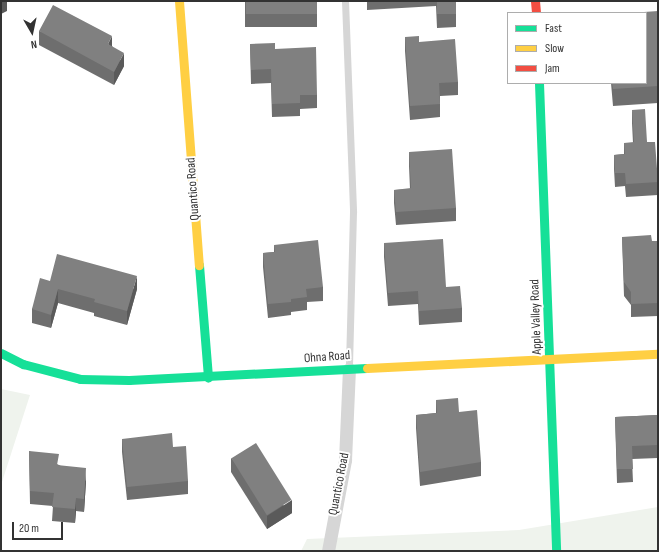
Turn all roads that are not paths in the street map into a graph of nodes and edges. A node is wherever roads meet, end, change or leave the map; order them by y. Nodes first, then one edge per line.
1 (179, 1) edge
2 (345, 1) edge
3 (535, 1) edge
4 (536, 12) edge
5 (539, 84) edge
6 (1, 353) edge
7 (658, 354) edge
8 (550, 356) junction
9 (348, 369) junction
10 (208, 378) junction
11 (328, 551) edge
12 (556, 551) edge

1 - 10 street, Quantico Road
2 - 9 lane
3 - 4 street
5 - 8 street, Apple Valley Road
6 - 10 street, Ohna Road
7 - 8 street, Ohna Road
8 - 9 street, Ohna Road
8 - 12 street, Apple Valley Road
9 - 10 street, Ohna Road
9 - 11 street, Quantico Road

